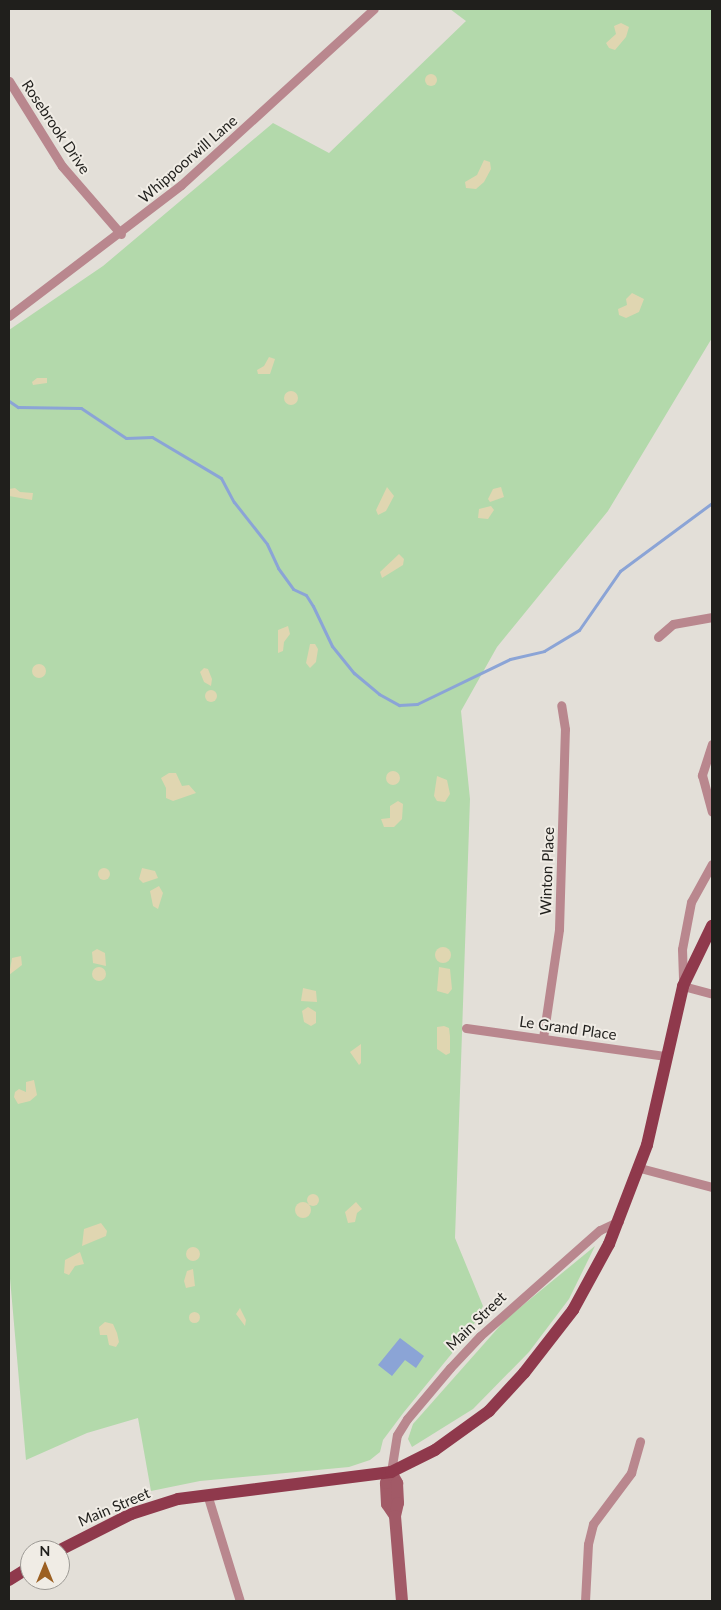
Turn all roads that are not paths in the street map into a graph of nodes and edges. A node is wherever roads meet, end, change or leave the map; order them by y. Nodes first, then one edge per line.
1 (374, 9) edge
2 (9, 80) edge
3 (121, 234) junction
4 (9, 316) edge
5 (712, 617) edge
6 (658, 637) dead end
7 (561, 704) dead end
8 (712, 744) edge
9 (712, 812) edge
10 (712, 864) edge
11 (712, 926) edge
12 (683, 986) junction
13 (712, 994) edge
14 (466, 1028) dead end
15 (543, 1038) junction
16 (666, 1056) junction
17 (640, 1168) junction
18 (712, 1188) edge
19 (620, 1221) junction
20 (640, 1441) dead end
21 (391, 1472) junction
22 (207, 1494) junction
23 (70, 1545) edge
24 (20, 1573) edge
25 (9, 1580) edge
26 (240, 1601) edge
27 (402, 1601) edge
28 (585, 1601) edge

1 - 3 street, Whippoorwill Lane
2 - 3 street, Rosebrook Drive
3 - 4 street, Whippoorwill Lane
5 - 6 street
7 - 15 street, Winton Place
8 - 9 street
10 - 12 street, Main Street
11 - 12 main road, Main Street
12 - 13 street
12 - 16 main road, Main Street
14 - 15 street, Le Grand Place
15 - 16 street, Le Grand Place
16 - 17 main road, Main Street
17 - 18 street
17 - 19 main road, Main Street
19 - 21 main road, Main Street
19 - 21 street, Main Street
20 - 28 street
21 - 22 main road, Main Street
21 - 27 main road
22 - 23 main road, Main Street
22 - 26 street
24 - 25 main road

